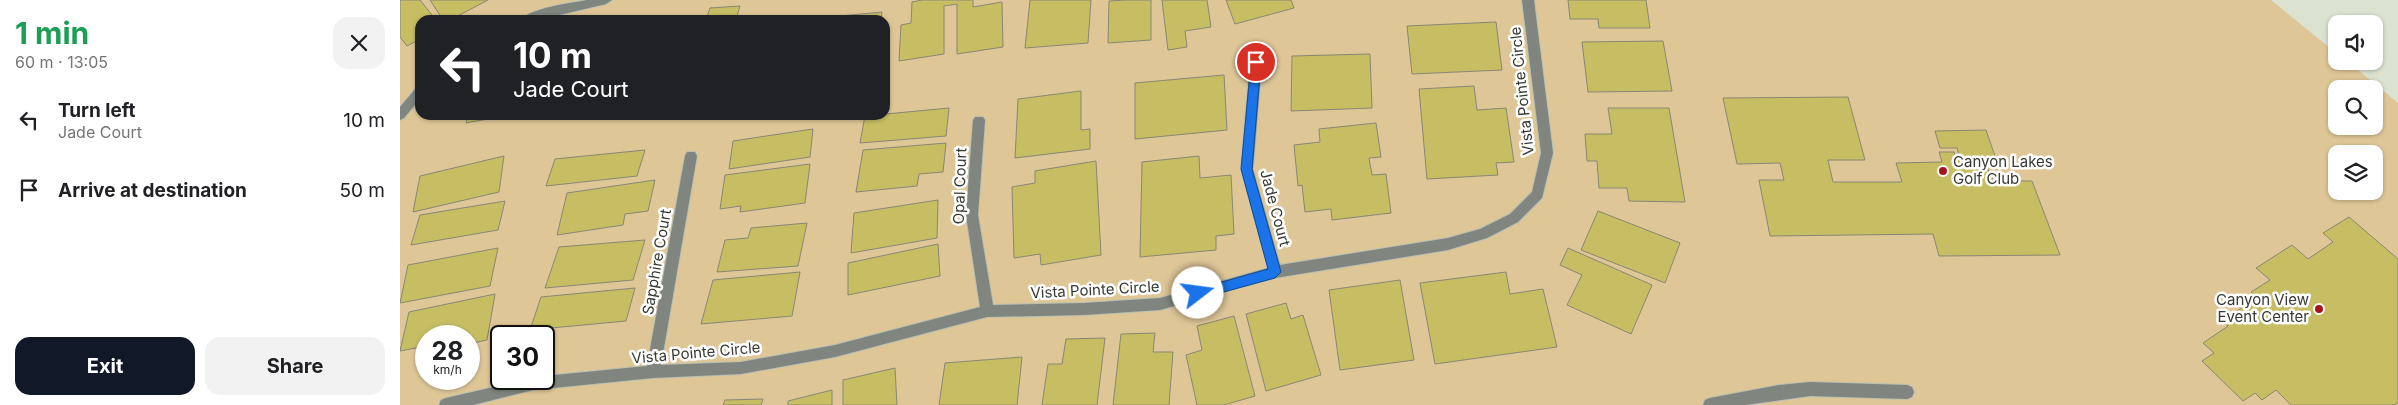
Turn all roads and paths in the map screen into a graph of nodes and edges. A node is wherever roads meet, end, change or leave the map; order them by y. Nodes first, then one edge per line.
1 (606, 0) edge
2 (1528, 0) edge
3 (538, 15) edge
4 (1256, 62) dead end
5 (415, 97) edge
6 (400, 115) edge
7 (979, 120) dead end
8 (691, 156) dead end
9 (1275, 272) junction
10 (987, 311) junction
11 (653, 372) junction
12 (1908, 392) dead end
13 (446, 405) edge
14 (1710, 405) edge

1 - 3 street
2 - 9 street, Vista Pointe Circle
4 - 9 street, Jade Court
5 - 6 street
7 - 10 street, Opal Court
8 - 11 street, Sapphire Court
9 - 10 street, Vista Pointe Circle
10 - 11 street, Vista Pointe Circle
11 - 13 street, Vista Pointe Circle
12 - 14 street

